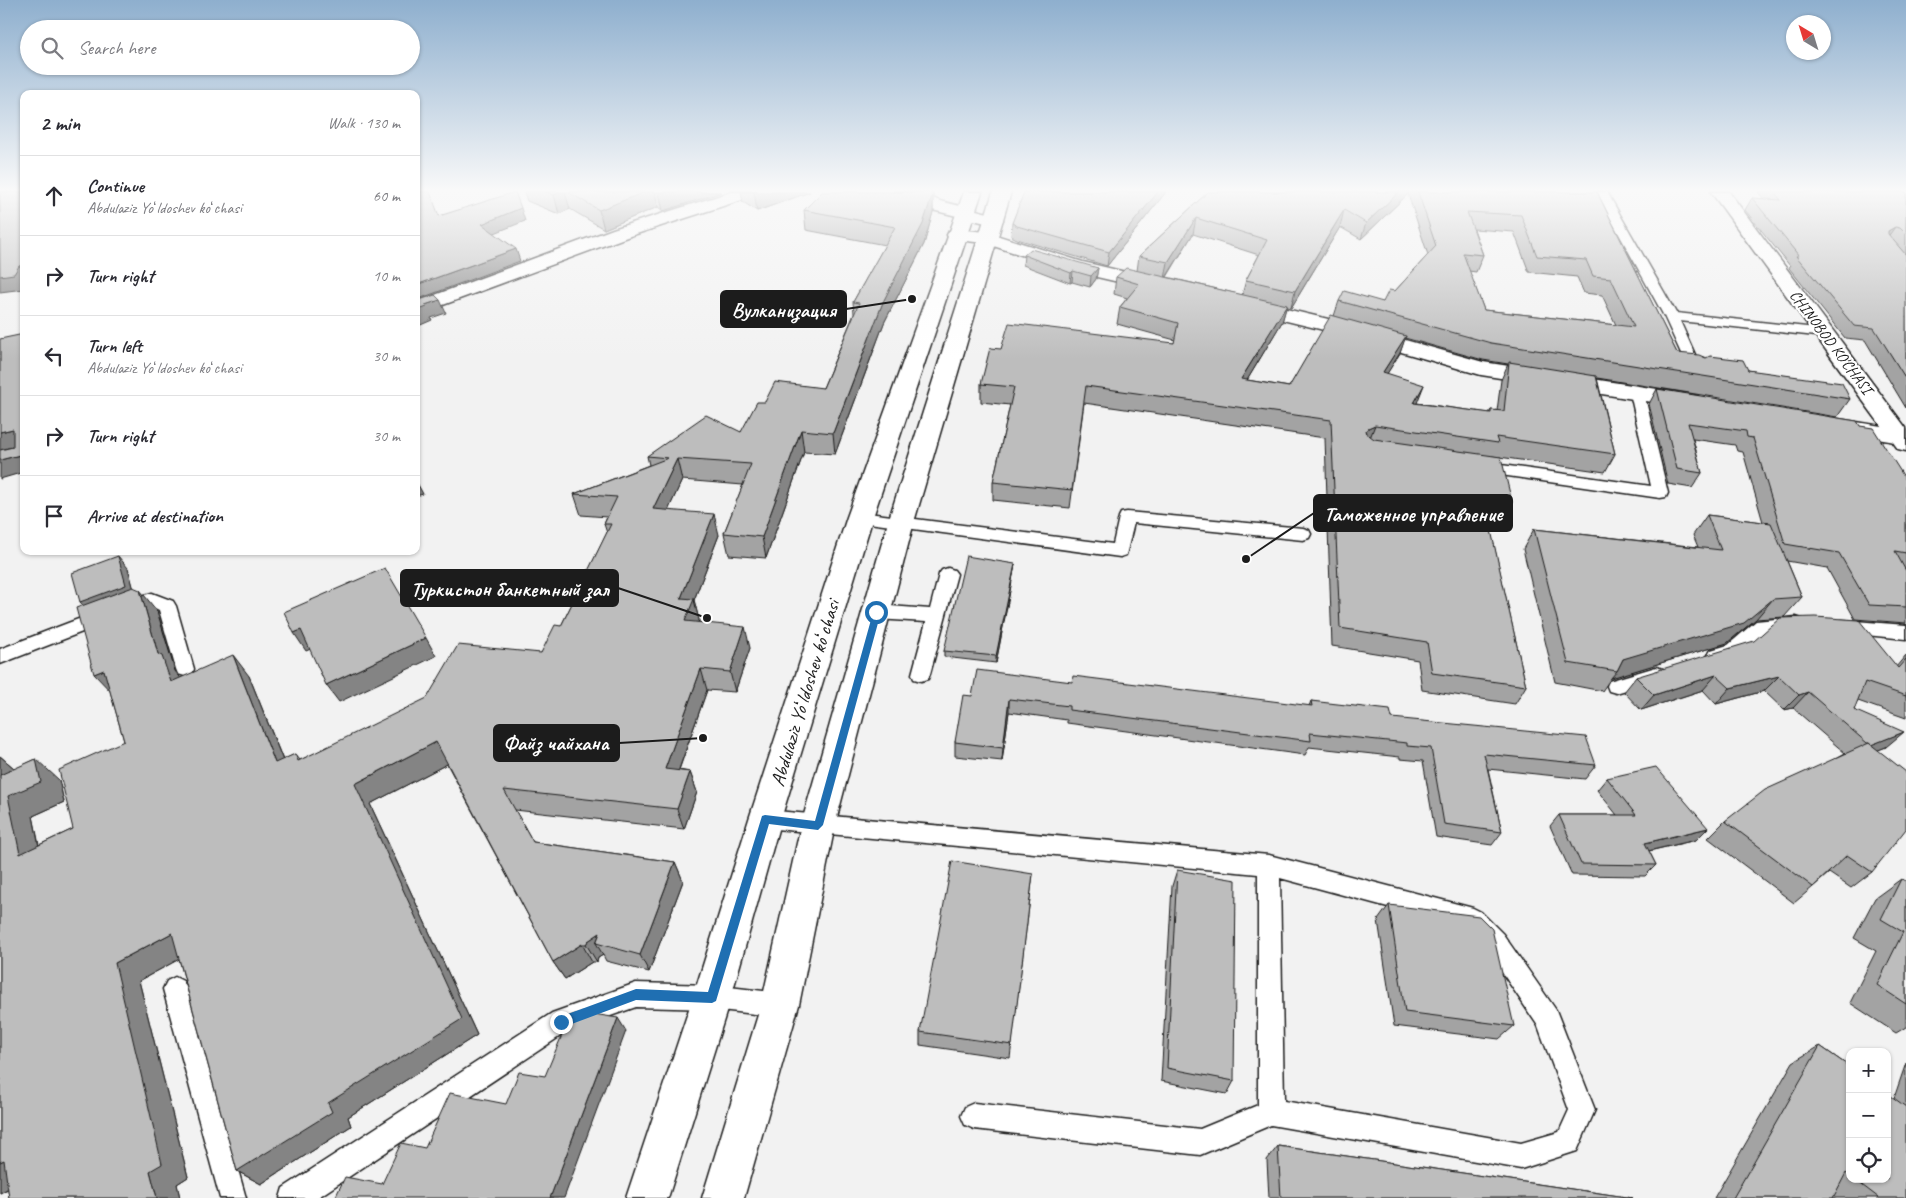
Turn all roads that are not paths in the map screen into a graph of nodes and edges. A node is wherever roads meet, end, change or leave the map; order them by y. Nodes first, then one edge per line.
1 (580, 248) edge
2 (964, 248) edge
3 (968, 248) edge
4 (1038, 248) edge
5 (1633, 248) edge
6 (1762, 248) edge
7 (1174, 289) edge
8 (1232, 302) edge
9 (420, 308) edge
10 (1671, 316) junction
11 (1825, 333) junction
12 (1695, 370) edge
13 (1637, 393) junction
14 (1705, 404) edge
15 (1823, 423) edge
16 (1904, 440) edge
17 (1465, 464) edge
18 (860, 518) junction
19 (901, 522) junction
20 (1303, 534) dead end
21 (948, 574) dead end
22 (876, 612) junction
23 (936, 616) junction
24 (1906, 632) edge
25 (0, 657) edge
26 (1700, 660) edge
27 (1674, 668) edge
28 (185, 669) dead end
29 (921, 674) dead end
30 (1616, 686) edge
31 (765, 819) junction
32 (818, 825) junction
33 (1269, 865) junction
34 (175, 989) dead end
35 (712, 997) junction
36 (780, 1005) junction
37 (1271, 1112) junction
38 (974, 1116) dead end
39 (233, 1198) edge
40 (293, 1198) edge
41 (647, 1198) edge
42 (723, 1198) edge

1 - 9 main road
2 - 18 main road, Abdulaziz Yoʻldoshev koʻchasi
3 - 19 main road, Abdulaziz Yoʻldoshev koʻchasi
4 - 7 main road
5 - 10 lane
6 - 11 main road, CHINOBOD KO'CHASI
8 - 13 main road
10 - 11 lane
10 - 12 lane
11 - 16 main road, CHINOBOD KO'CHASI
13 - 14 main road
13 - 17 lane
15 - 16 main road
18 - 19 lane
18 - 31 main road, Abdulaziz Yoʻldoshev koʻchasi
19 - 20 lane
19 - 22 main road, Abdulaziz Yoʻldoshev koʻchasi
21 - 23 lane
22 - 23 lane
22 - 32 main road, Abdulaziz Yoʻldoshev koʻchasi
23 - 29 lane
24 - 26 lane
25 - 28 lane
27 - 30 lane
31 - 32 lane
31 - 35 main road, Abdulaziz Yoʻldoshev koʻchasi
32 - 33 lane
32 - 36 main road, Abdulaziz Yoʻldoshev koʻchasi
33 - 37 lane
33 - 37 lane
34 - 39 lane
35 - 36 lane
35 - 40 lane
35 - 41 main road, Abdulaziz Yoʻldoshev koʻchasi
36 - 42 main road, Abdulaziz Yoʻldoshev koʻchasi
37 - 38 lane

